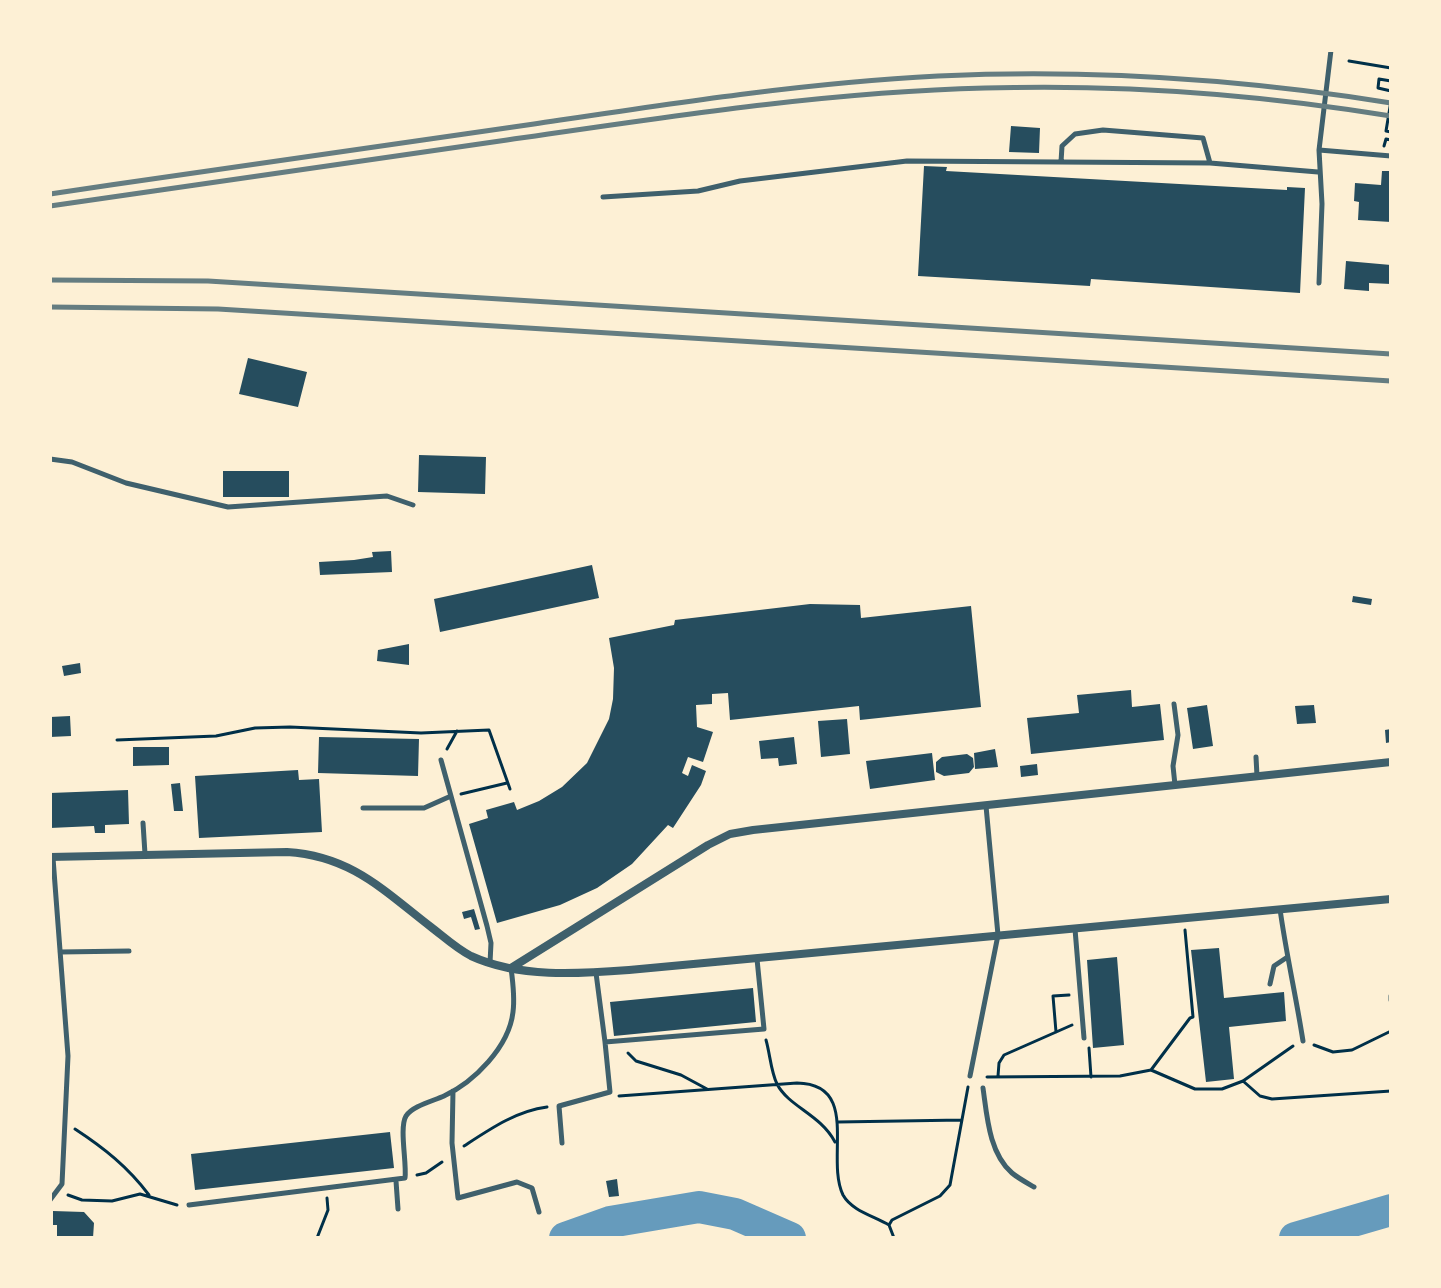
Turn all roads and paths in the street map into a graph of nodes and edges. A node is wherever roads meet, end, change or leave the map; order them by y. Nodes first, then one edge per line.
1 (1331, 50) edge
2 (1349, 61) dead end
3 (1391, 68) edge
4 (1391, 81) edge
5 (1391, 91) edge
6 (1391, 101) edge
7 (1391, 132) edge
8 (1319, 150) junction
9 (1391, 156) edge
10 (1061, 162) junction
11 (1210, 163) junction
12 (1318, 172) junction
13 (603, 197) dead end
14 (1319, 283) dead end
15 (50, 459) edge
16 (413, 505) dead end
17 (1174, 704) dead end
18 (457, 731) junction
19 (117, 740) dead end
20 (1256, 757) dead end
21 (441, 760) joint
22 (1391, 762) edge
23 (1258, 777) junction
24 (507, 783) junction
25 (1175, 786) junction
26 (510, 789) dead end
27 (451, 796) junction
28 (986, 805) junction
29 (363, 808) dead end
30 (143, 823) dead end
31 (145, 855) junction
32 (51, 857) edge
33 (1391, 899) edge
34 (1280, 909) junction
35 (1183, 918) junction
36 (1075, 928) junction
37 (998, 935) junction
38 (129, 951) dead end
39 (60, 952) junction
40 (757, 958) junction
41 (1286, 958) junction
42 (490, 963) junction
43 (511, 968) junction
44 (596, 973) junction
45 (1270, 984) dead end
46 (1080, 994) junction
47 (1083, 1021) junction
48 (764, 1029) junction
49 (1391, 1031) edge
50 (1056, 1032) junction
51 (1084, 1038) joint
52 (617, 1041) junction
53 (1303, 1041) junction
54 (605, 1042) junction
55 (1151, 1070) junction
56 (970, 1076) junction
57 (998, 1077) junction
58 (1091, 1077) junction
59 (1243, 1081) junction
60 (777, 1084) junction
61 (983, 1088) dead end
62 (708, 1090) junction
63 (453, 1091) junction
64 (1391, 1091) edge
65 (610, 1092) junction
66 (559, 1106) junction
67 (962, 1120) junction
68 (836, 1122) junction
69 (65, 1123) junction
70 (562, 1143) dead end
71 (837, 1146) junction
72 (454, 1153) junction
73 (405, 1178) junction
74 (396, 1181) junction
75 (1034, 1187) dead end
76 (326, 1190) junction
77 (57, 1191) junction
78 (150, 1197) junction
79 (50, 1200) edge
80 (189, 1205) joint
81 (398, 1209) dead end
82 (539, 1212) dead end
83 (889, 1225) junction
84 (317, 1238) edge
85 (894, 1238) edge

1 - 8 lane
2 - 3 path
4 - 5 path
6 - 7 path
8 - 9 lane
8 - 12 lane
10 - 11 lane
10 - 11 lane
10 - 13 lane
11 - 12 lane
12 - 14 lane
15 - 16 lane
17 - 25 lane
18 - 19 path
18 - 21 path
18 - 24 path
20 - 23 lane
21 - 27 lane
22 - 23 street
23 - 25 street
24 - 26 path
24 - 27 path
25 - 28 street
27 - 29 lane
27 - 42 lane
28 - 37 lane
28 - 43 street
30 - 31 lane
31 - 32 street
31 - 42 street
32 - 39 lane
33 - 34 street
34 - 35 street
34 - 41 lane
35 - 36 street
35 - 55 path
36 - 37 street
36 - 46 lane
37 - 40 street
37 - 56 lane
38 - 39 lane
39 - 69 lane
40 - 44 street
40 - 48 lane
41 - 45 lane
41 - 53 lane
42 - 43 street
43 - 44 street
43 - 63 lane
44 - 54 lane
46 - 47 lane
46 - 50 path
47 - 50 path
47 - 51 lane
48 - 52 lane
48 - 60 path
49 - 53 path
50 - 57 path
51 - 58 path
52 - 54 lane
52 - 62 path
53 - 59 path
54 - 65 lane
55 - 58 path
55 - 59 path
56 - 57 path
56 - 67 path
57 - 58 path
59 - 64 path
60 - 62 path
60 - 68 path
60 - 71 path
61 - 75 lane
62 - 65 path
63 - 72 lane
63 - 73 lane
65 - 66 lane
66 - 70 lane
66 - 72 path
67 - 68 path
67 - 83 path
68 - 71 path
69 - 77 lane
69 - 78 path
71 - 83 path
72 - 73 path
72 - 82 lane
73 - 74 lane
74 - 76 lane
74 - 81 lane
76 - 80 lane
76 - 84 path
77 - 78 path
77 - 79 lane
78 - 80 path
83 - 85 path

